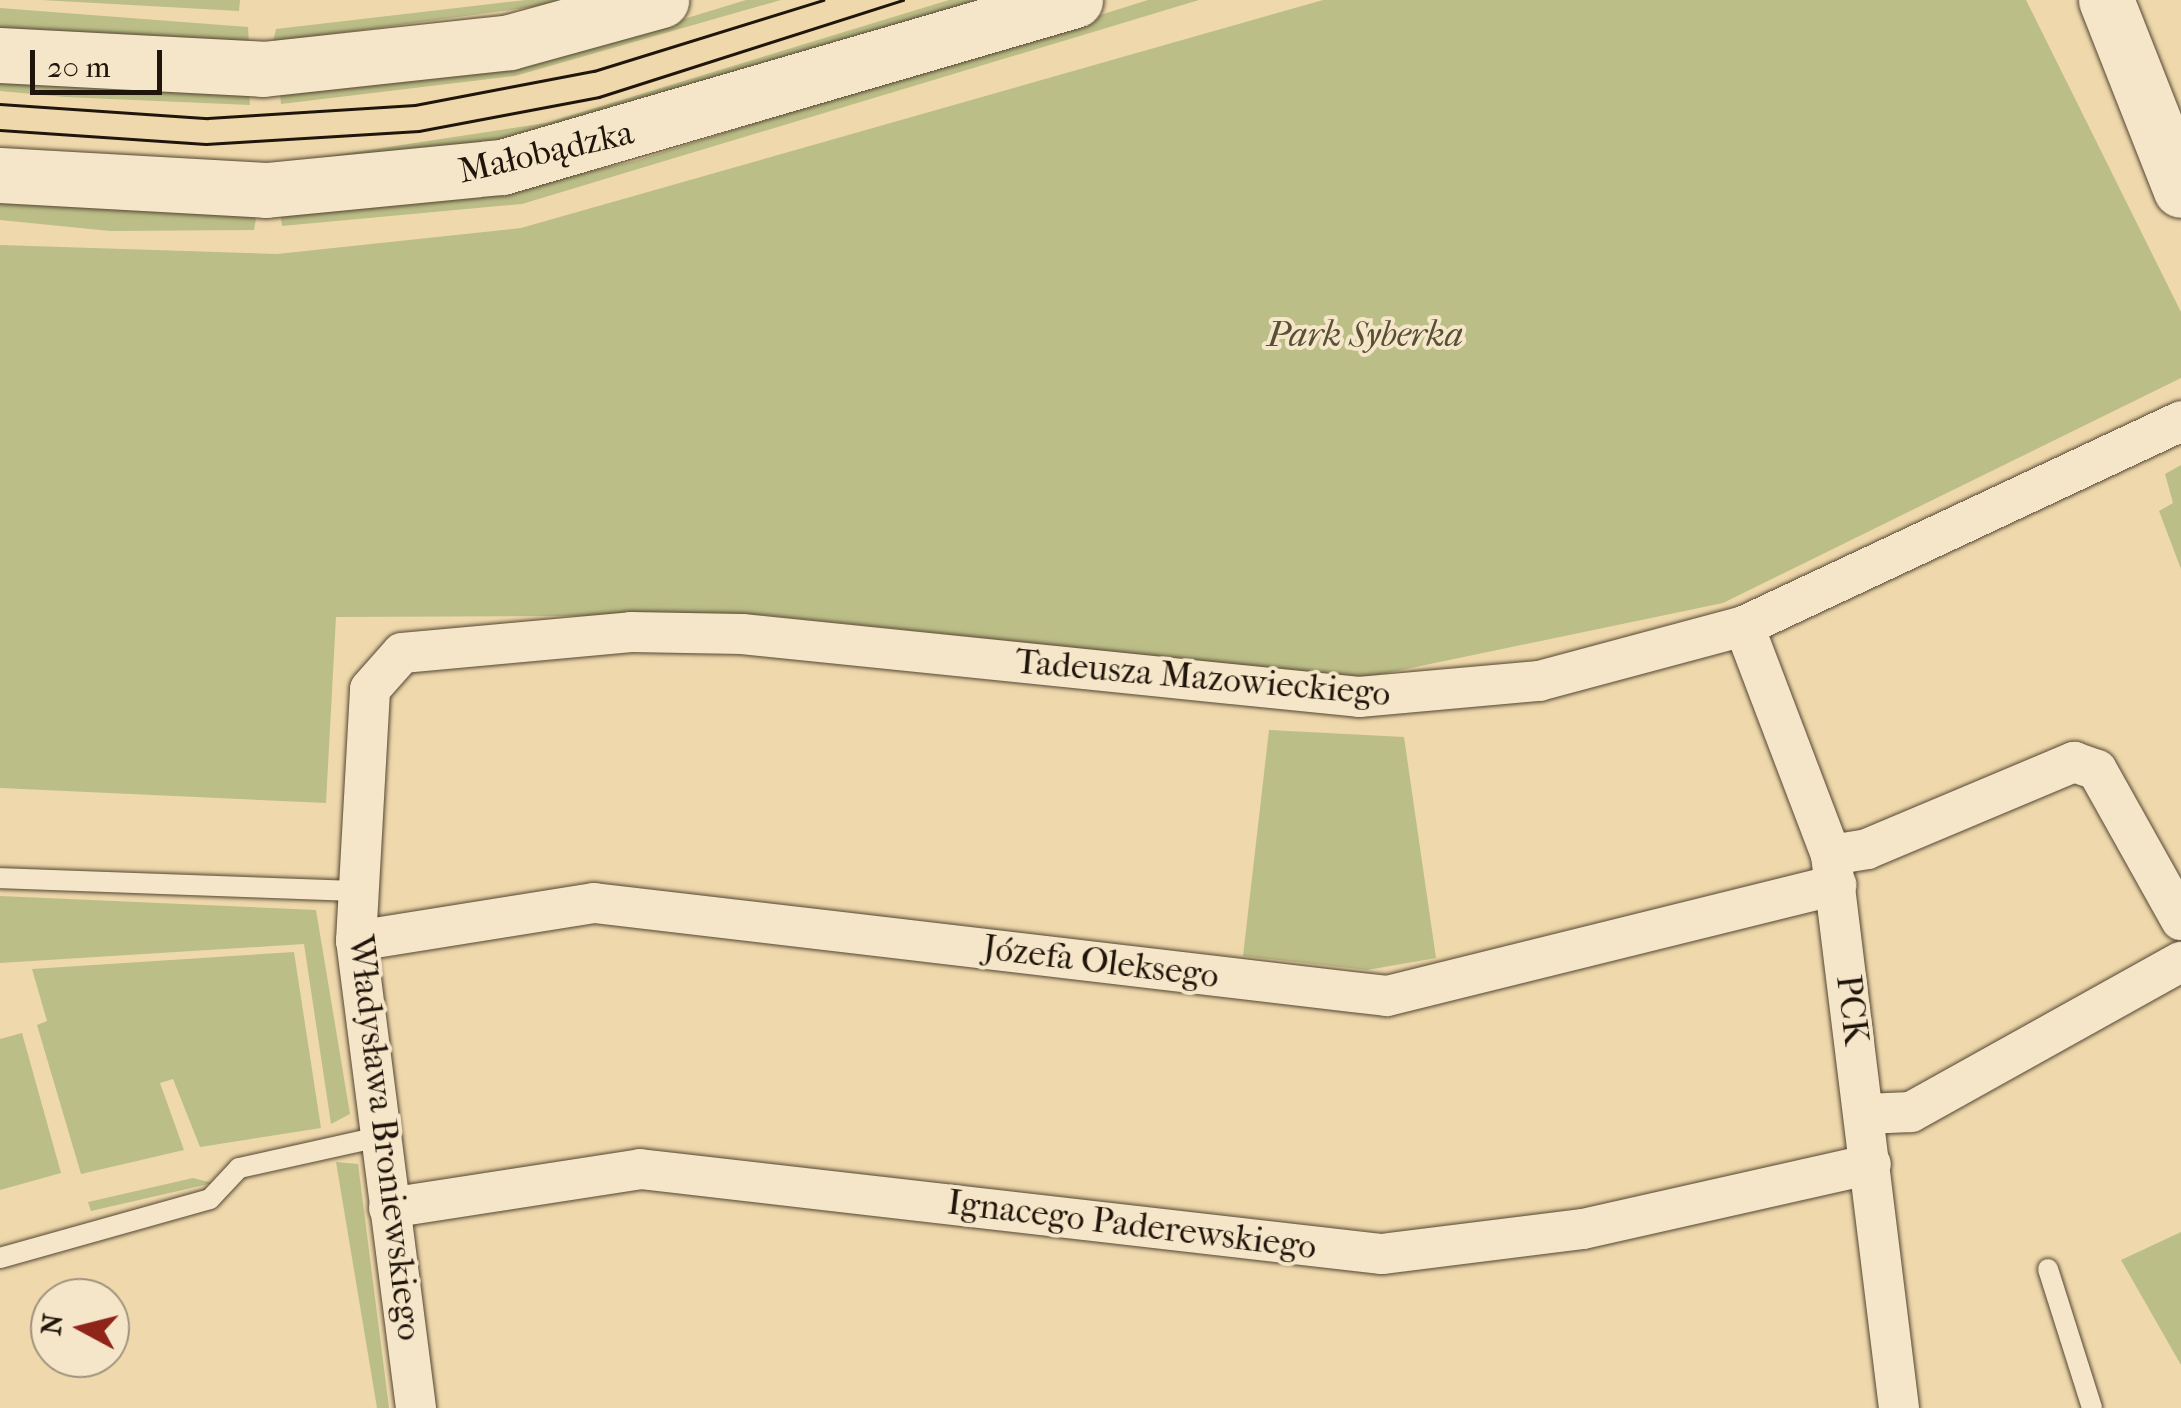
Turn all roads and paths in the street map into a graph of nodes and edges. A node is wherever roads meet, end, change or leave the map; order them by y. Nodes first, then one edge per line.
1 (662, 0) edge
2 (1074, 0) edge
3 (2104, 12) edge
4 (0, 54) edge
5 (0, 175) edge
6 (2181, 190) edge
7 (2181, 421) edge
8 (1744, 626) junction
9 (370, 688) joint
10 (1834, 870) junction
11 (0, 878) edge
12 (358, 891) junction
13 (2181, 920) edge
14 (356, 941) junction
15 (2181, 962) edge
16 (1865, 1114) junction
17 (380, 1137) junction
18 (1871, 1164) junction
19 (389, 1208) junction
20 (0, 1258) edge
21 (2048, 1269) dead end
22 (416, 1408) edge
23 (1899, 1408) edge
24 (2092, 1408) edge

1 - 4 street
2 - 5 street, Małobądzka
3 - 6 street
7 - 8 street, Tadeusza Mazowieckiego
8 - 9 street, Tadeusza Mazowieckiego
8 - 10 street, PCK
9 - 12 street, Władysława Broniewskiego
10 - 13 street, Józefa Oleksego
10 - 14 street, Józefa Oleksego
10 - 16 street, PCK
11 - 12 lane
12 - 14 street, Władysława Broniewskiego
14 - 17 street, Władysława Broniewskiego
15 - 16 street
16 - 18 street, PCK
17 - 19 street, Władysława Broniewskiego
17 - 20 lane
18 - 19 street, Ignacego Paderewskiego
18 - 23 street, PCK
19 - 22 street, Władysława Broniewskiego
21 - 24 lane

